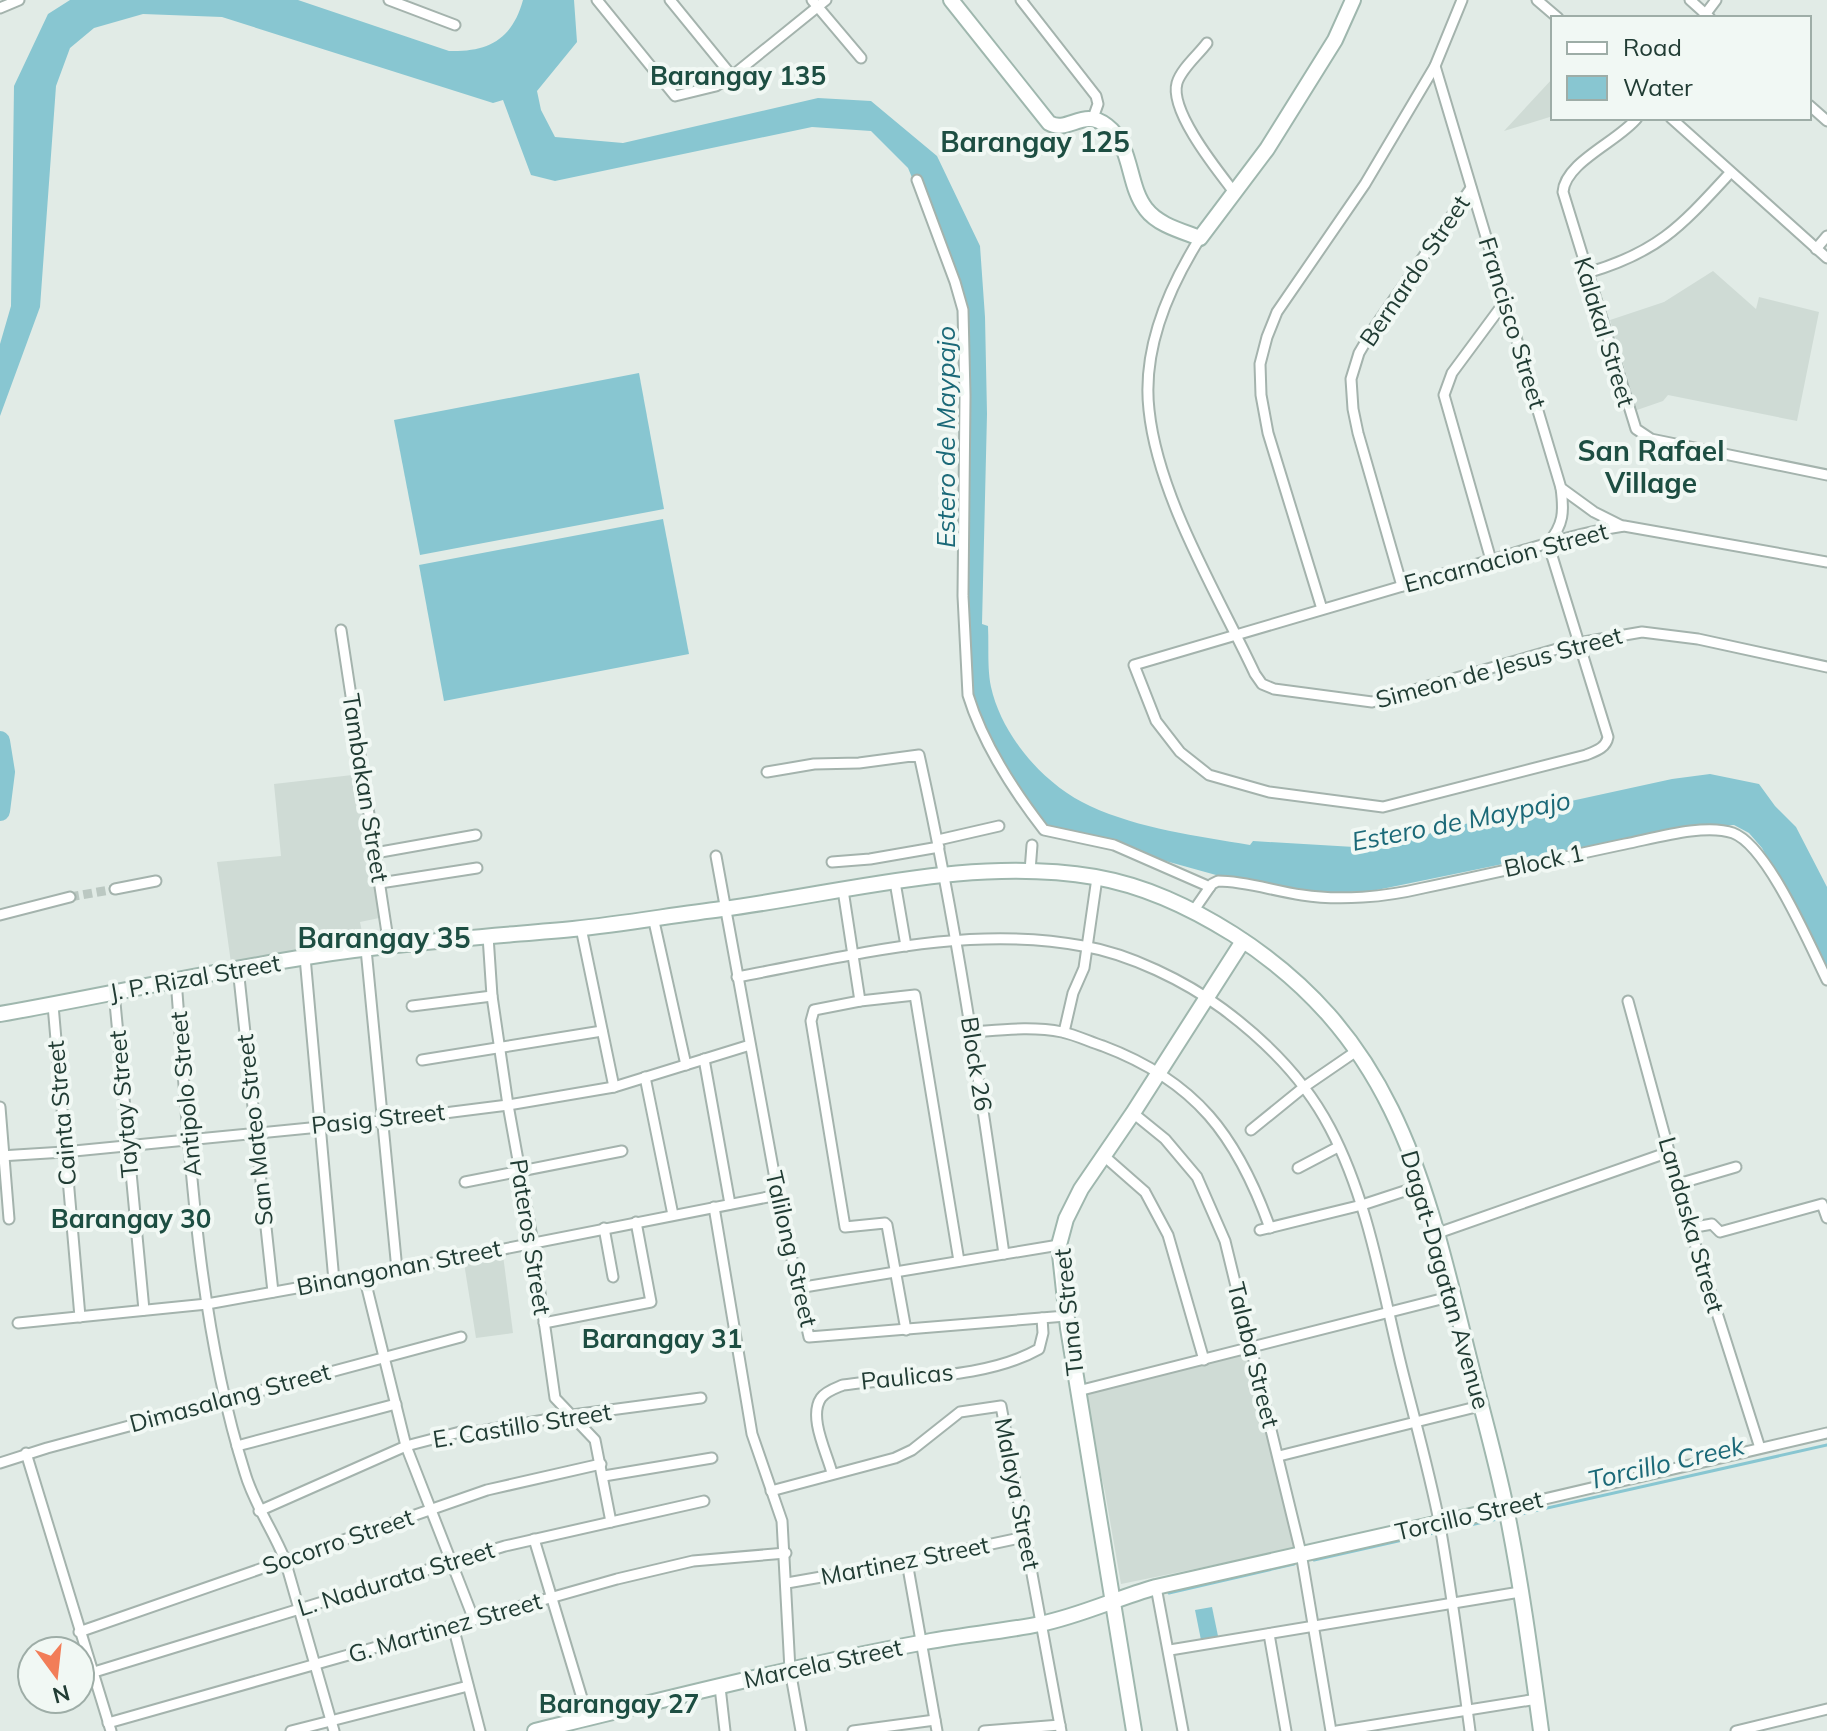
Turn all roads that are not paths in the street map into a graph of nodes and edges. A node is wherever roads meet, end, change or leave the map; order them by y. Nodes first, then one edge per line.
1 (19, 0) edge
2 (389, 0) edge
3 (597, 0) edge
4 (670, 0) edge
5 (951, 0) edge
6 (1021, 0) edge
7 (1353, 0) edge
8 (1462, 0) edge
9 (1537, 0) edge
10 (1690, 0) edge
11 (819, 2) edge
12 (0, 8) edge
13 (1556, 16) edge
14 (1705, 16) edge
15 (455, 25) dead end
16 (1207, 43) dead end
17 (861, 58) dead end
18 (1435, 66) junction
19 (732, 76) junction
20 (1811, 107) edge
21 (1093, 118) junction
22 (1635, 120) edge
23 (1673, 120) edge
24 (1827, 121) edge
25 (1730, 173) junction
26 (917, 180) dead end
27 (1471, 188) junction
28 (1234, 192) junction
29 (1827, 236) edge
30 (1200, 238) junction
31 (1816, 249) junction
32 (1827, 258) edge
33 (1587, 273) junction
34 (1506, 300) junction
35 (1827, 474) edge
36 (1827, 484) edge
37 (1561, 488) junction
38 (1624, 526) junction
39 (1548, 543) junction
40 (1491, 560) junction
41 (1827, 562) edge
42 (1402, 586) junction
43 (1322, 609) junction
44 (341, 630) dead end
45 (1236, 634) junction
46 (1578, 643) junction
47 (1827, 667) edge
48 (767, 772) dead end
49 (999, 826) dead end
50 (476, 835) dead end
51 (939, 843) junction
52 (1032, 845) dead end
53 (375, 853) junction
54 (716, 856) dead end
55 (832, 862) dead end
56 (477, 868) dead end
57 (1030, 871) junction
58 (946, 874) junction
59 (1097, 878) junction
60 (156, 881) dead end
61 (895, 882) junction
62 (380, 883) junction
63 (1210, 887) junction
64 (115, 889) tunnel mouth
65 (843, 890) junction
66 (70, 897) tunnel mouth
67 (725, 908) junction
68 (1194, 910) junction
69 (0, 915) edge
70 (653, 917) junction
71 (581, 928) junction
72 (488, 936) junction
73 (957, 940) junction
74 (1243, 941) junction
75 (389, 946) junction
76 (906, 946) junction
77 (1086, 946) junction
78 (366, 949) junction
79 (852, 956) junction
80 (305, 957) junction
81 (238, 968) junction
82 (737, 977) junction
83 (176, 980) junction
84 (1827, 980) edge
85 (114, 992) junction
86 (492, 996) junction
87 (1206, 996) junction
88 (860, 1001) junction
89 (1628, 1001) dead end
90 (53, 1005) junction
91 (412, 1006) dead end
92 (0, 1014) edge
93 (602, 1031) junction
94 (971, 1032) junction
95 (1064, 1032) junction
96 (750, 1045) junction
97 (500, 1048) junction
98 (1358, 1050) junction
99 (704, 1059) junction
100 (422, 1060) dead end
101 (686, 1065) junction
102 (1159, 1071) junction
103 (645, 1077) junction
104 (614, 1087) junction
105 (1304, 1087) junction
106 (508, 1105) junction
107 (0, 1107) edge
108 (1133, 1113) junction
109 (381, 1121) junction
110 (318, 1125) junction
111 (1251, 1130) dead end
112 (254, 1132) junction
113 (188, 1138) junction
114 (128, 1145) junction
115 (1338, 1147) junction
116 (622, 1151) dead end
117 (64, 1152) junction
118 (1669, 1152) junction
119 (2, 1155) edge
120 (1104, 1156) junction
121 (1736, 1167) dead end
122 (1298, 1168) dead end
123 (520, 1172) junction
124 (465, 1182) dead end
125 (1678, 1184) junction
126 (1423, 1185) junction
127 (778, 1195) junction
128 (730, 1204) junction
129 (1362, 1205) junction
130 (714, 1207) junction
131 (673, 1215) junction
132 (1827, 1218) edge
133 (9, 1219) dead end
134 (636, 1222) junction
135 (604, 1228) junction
136 (1690, 1228) junction
137 (1438, 1233) junction
138 (533, 1243) junction
139 (1059, 1245) junction
140 (1004, 1254) junction
141 (959, 1261) junction
142 (397, 1270) junction
143 (896, 1272) junction
144 (364, 1276) junction
145 (613, 1277) dead end
146 (334, 1281) junction
147 (798, 1288) junction
148 (273, 1292) junction
149 (1453, 1296) junction
150 (207, 1304) junction
151 (144, 1310) junction
152 (1388, 1314) junction
153 (1066, 1316) junction
154 (80, 1317) junction
155 (1042, 1320) junction
156 (18, 1323) dead end
157 (544, 1323) junction
158 (906, 1330) junction
159 (461, 1337) dead end
160 (1251, 1348) junction
161 (383, 1356) junction
162 (1204, 1360) junction
163 (1078, 1391) junction
164 (701, 1398) dead end
165 (226, 1399) junction
166 (396, 1404) junction
167 (1480, 1406) junction
168 (572, 1415) junction
169 (1415, 1423) junction
170 (1827, 1433) edge
171 (237, 1446) junction
172 (406, 1446) junction
173 (1760, 1448) junction
174 (26, 1453) junction
175 (1279, 1456) junction
176 (712, 1458) dead end
177 (0, 1463) edge
178 (601, 1464) junction
179 (832, 1473) junction
180 (604, 1476) junction
181 (771, 1491) junction
182 (704, 1501) dead end
183 (1506, 1508) junction
184 (431, 1509) junction
185 (259, 1511) junction
186 (611, 1522) junction
187 (1439, 1523) junction
188 (1024, 1537) junction
189 (534, 1539) junction
190 (786, 1553) junction
191 (1301, 1553) junction
192 (285, 1560) junction
193 (452, 1562) junction
194 (907, 1562) junction
195 (787, 1583) junction
196 (1156, 1587) junction
197 (1520, 1592) junction
198 (553, 1597) junction
199 (1112, 1600) junction
200 (1453, 1603) junction
201 (299, 1609) junction
202 (474, 1620) junction
203 (1041, 1624) junction
204 (453, 1626) junction
205 (1314, 1626) junction
206 (79, 1632) junction
207 (1269, 1634) junction
208 (80, 1635) edge
209 (922, 1642) junction
210 (1170, 1650) junction
211 (315, 1665) junction
212 (790, 1670) junction
213 (96, 1671) edge
214 (468, 1686) junction
215 (720, 1687) junction
216 (96, 1688) edge
217 (1537, 1699) junction
218 (1827, 1709) edge
219 (1467, 1710) junction
220 (588, 1718) junction
221 (935, 1720) junction
222 (332, 1726) edge
223 (109, 1727) edge
224 (1060, 1728) edge
225 (291, 1731) edge
226 (480, 1731) edge
227 (535, 1731) edge
228 (725, 1731) edge
229 (801, 1731) edge
230 (853, 1731) edge
231 (937, 1731) edge
232 (984, 1731) edge
233 (1134, 1731) edge
234 (1183, 1731) edge
235 (1286, 1731) edge
236 (1334, 1731) edge
237 (1470, 1731) edge
238 (1541, 1731) edge
239 (1736, 1731) edge

1 - 12 street
2 - 15 street
3 - 19 street
4 - 19 street
5 - 21 street
6 - 21 street
7 - 28 street, Simeon de Jesus Street
8 - 18 street
9 - 13 street
10 - 14 street
11 - 17 street
11 - 19 street
16 - 28 street
18 - 27 street, Francisco Street
18 - 43 street
20 - 24 street
21 - 30 street
22 - 33 street, Kalakal Street
23 - 25 street
25 - 31 street
25 - 33 street
26 - 63 street
27 - 34 street, Francisco Street
27 - 42 street, Bernardo Street
28 - 30 street, Simeon de Jesus Street
29 - 31 street
30 - 45 street, Simeon de Jesus Street
31 - 32 street
33 - 35 street, Kalakal Street
34 - 37 street, Francisco Street
34 - 40 street
35 - 36 street
37 - 38 street
37 - 39 street, Francisco Street
38 - 39 street, Encarnacion Street
38 - 41 street, Encarnacion Street
39 - 40 street, Encarnacion Street
39 - 46 street
40 - 42 street, Encarnacion Street
42 - 43 street, Encarnacion Street
43 - 45 street, Encarnacion Street
44 - 53 street, Tambakan Street
45 - 46 street, Simeon de Jesus Street
45 - 46 street, Encarnacion Street
46 - 47 street, Simeon de Jesus Street
48 - 51 street, Block 26
49 - 51 street
50 - 53 street
51 - 55 street
51 - 58 street, Block 26
52 - 57 street
53 - 62 street, Tambakan Street
54 - 67 street, Talilong Street
56 - 62 street
57 - 58 street, Dagat-Dagatan Avenue
57 - 59 street, Dagat-Dagatan Avenue
58 - 61 street, Dagat-Dagatan Avenue
58 - 73 street, Block 26
59 - 68 street, Dagat-Dagatan Avenue
59 - 77 street
60 - 64 street
61 - 65 street, Dagat-Dagatan Avenue
61 - 76 street
62 - 75 street, Tambakan Street
63 - 68 street
63 - 84 street, Block 1
65 - 67 street, Dagat-Dagatan Avenue
65 - 79 street
66 - 69 street
67 - 70 street, J. P. Rizal Street
67 - 82 street, Talilong Street
68 - 74 street, Dagat-Dagatan Avenue
70 - 71 street, J. P. Rizal Street
70 - 101 street
71 - 72 street, J. P. Rizal Street
71 - 93 street
72 - 75 street, J. P. Rizal Street
72 - 86 street, Pateros Street
73 - 76 street
73 - 77 street
73 - 94 street, Block 26
74 - 87 street, Tuna Street
74 - 98 street, Dagat-Dagatan Avenue
75 - 78 street, J. P. Rizal Street
76 - 79 street
77 - 87 street
77 - 95 street
78 - 80 street, J. P. Rizal Street
78 - 109 street
79 - 82 street
79 - 88 street
80 - 81 street, J. P. Rizal Street
80 - 110 street
81 - 83 street, J. P. Rizal Street
81 - 112 street, San Mateo Street
82 - 96 street, Talilong Street
83 - 85 street, J. P. Rizal Street
83 - 113 street, Antipolo Street
85 - 90 street, J. P. Rizal Street
85 - 114 street, Taytay Street
86 - 91 street
86 - 97 street, Pateros Street
87 - 102 street, Tuna Street
87 - 105 street
88 - 141 street
88 - 143 street
89 - 118 street, Landaska Street
90 - 92 street, J. P. Rizal Street
90 - 117 street, Cainta Street
93 - 97 street
93 - 104 street
94 - 95 street
94 - 140 street, Block 26
95 - 102 street
96 - 99 street, Pasig Street
96 - 127 street, Talilong Street
97 - 100 street
97 - 106 street, Pateros Street
98 - 105 street
98 - 126 street, Dagat-Dagatan Avenue
99 - 101 street, Pasig Street
99 - 128 street
101 - 103 street, Pasig Street
102 - 108 street, Tuna Street
102 - 129 street
103 - 104 street, Pasig Street
103 - 131 street
104 - 106 street, Pasig Street
105 - 111 street
105 - 115 street
106 - 109 street, Pasig Street
106 - 123 street, Pateros Street
107 - 119 street
108 - 120 street, Tuna Street
108 - 160 street, Talaba Street
109 - 110 street, Pasig Street
109 - 142 street
110 - 112 street, Pasig Street
110 - 146 street
112 - 113 street, Pasig Street
112 - 148 street, San Mateo Street
113 - 114 street, Pasig Street
113 - 150 street, Antipolo Street
114 - 117 street, Pasig Street
114 - 151 street, Taytay Street
115 - 122 street
115 - 129 street
116 - 123 street
117 - 119 street, Pasig Street
117 - 154 street, Cainta Street
118 - 125 street, Landaska Street
118 - 137 street
119 - 133 street
120 - 139 street, Tuna Street
120 - 162 street
121 - 125 street
123 - 124 street
123 - 138 street, Pateros Street
125 - 136 street, Landaska Street
126 - 129 street
126 - 137 street, Dagat-Dagatan Avenue
127 - 128 street, Binangonan Street
127 - 147 street, Talilong Street
128 - 130 street, Binangonan Street
129 - 152 street
130 - 131 street, Binangonan Street
130 - 181 street
131 - 134 street, Binangonan Street
132 - 136 street
134 - 135 street, Binangonan Street
134 - 157 street
135 - 138 street, Binangonan Street
135 - 145 street
136 - 173 street, Landaska Street
137 - 149 street, Dagat-Dagatan Avenue
138 - 142 street, Binangonan Street
138 - 157 street, Pateros Street
139 - 140 street
139 - 153 street, Tuna Street
140 - 141 street
141 - 143 street
142 - 144 street, Binangonan Street
143 - 147 street
143 - 158 street
144 - 146 street, Binangonan Street
144 - 161 street
146 - 148 street, Binangonan Street
147 - 158 street, Talilong Street
148 - 150 street, Binangonan Street
149 - 152 street
149 - 167 street, Dagat-Dagatan Avenue
150 - 151 street, Binangonan Street
150 - 165 street, Antipolo Street
151 - 154 street, Binangonan Street
152 - 160 street
152 - 169 street
153 - 155 street, Talilong Street
153 - 163 street, Tuna Street
154 - 156 street, Binangonan Street
155 - 158 street, Talilong Street
155 - 179 street, Paulicas
157 - 168 street, Pateros Street
159 - 161 street, Dimasalang Street
160 - 162 street
160 - 175 street, Talaba Street
161 - 165 street, Dimasalang Street
161 - 166 street
162 - 163 street
163 - 199 street, Tuna Street
164 - 168 street, E. Castillo Street
165 - 171 street, Antipolo Street
165 - 174 street, Dimasalang Street
166 - 171 street
166 - 172 street
167 - 169 street
167 - 183 street, Dagat-Dagatan Avenue
168 - 172 street, E. Castillo Street
168 - 178 street, Pateros Street
169 - 175 street
169 - 187 street
170 - 173 street, Torcillo Street
171 - 185 street, Antipolo Street
172 - 184 street
172 - 185 street, E. Castillo Street
173 - 183 street, Torcillo Street
174 - 177 street, Dimasalang Street
174 - 206 street
175 - 191 street, Talaba Street
176 - 180 street
178 - 180 street, Pateros Street
178 - 184 street, Socorro Street
179 - 181 street, Malaya Street
179 - 188 street, Malaya Street
180 - 186 street, Pateros Street
181 - 190 street
182 - 186 street, L. Nadurata Street
183 - 187 street, Torcillo Street
183 - 197 street, Dagat-Dagatan Avenue
184 - 192 street, Socorro Street
184 - 193 street
185 - 192 street, Antipolo Street
186 - 189 street, L. Nadurata Street
187 - 191 street, Torcillo Street
187 - 200 street
188 - 194 street, Martinez Street
188 - 203 street, Malaya Street
189 - 193 street, L. Nadurata Street
189 - 198 street
190 - 195 street
190 - 198 street, G. Martinez Street
191 - 196 street, Torcillo Street
191 - 205 street, Talaba Street
192 - 201 street, Antipolo Street
192 - 206 street, Socorro Street
193 - 201 street, L. Nadurata Street
193 - 202 street
194 - 195 street, Martinez Street
194 - 209 street
195 - 212 street
196 - 199 street, Torcillo Street
196 - 210 street
197 - 200 street
197 - 217 street, Dagat-Dagatan Avenue
198 - 202 street, G. Martinez Street
198 - 220 street
199 - 203 street, Marcela Street
199 - 233 street, Tuna Street
200 - 205 street
200 - 219 street
201 - 211 street, Antipolo Street
201 - 213 street, L. Nadurata Street
202 - 204 street, G. Martinez Street
203 - 209 street, Marcela Street
203 - 224 street, Malaya Street
204 - 211 street, G. Martinez Street
204 - 214 street
205 - 207 street
205 - 236 street, Talaba Street
206 - 208 street
207 - 210 street
207 - 235 street
209 - 212 street, Marcela Street
209 - 221 street
210 - 234 street
211 - 222 street, Antipolo Street
211 - 223 street, G. Martinez Street
212 - 215 street, Marcela Street
212 - 229 street
214 - 222 street
214 - 226 street
215 - 220 street, Marcela Street
215 - 228 street
216 - 223 street
217 - 219 street
217 - 238 street, Dagat-Dagatan Avenue
218 - 239 street
219 - 236 street
219 - 237 street
220 - 227 street, Marcela Street
221 - 230 street
221 - 231 street
222 - 225 street
224 - 232 street

